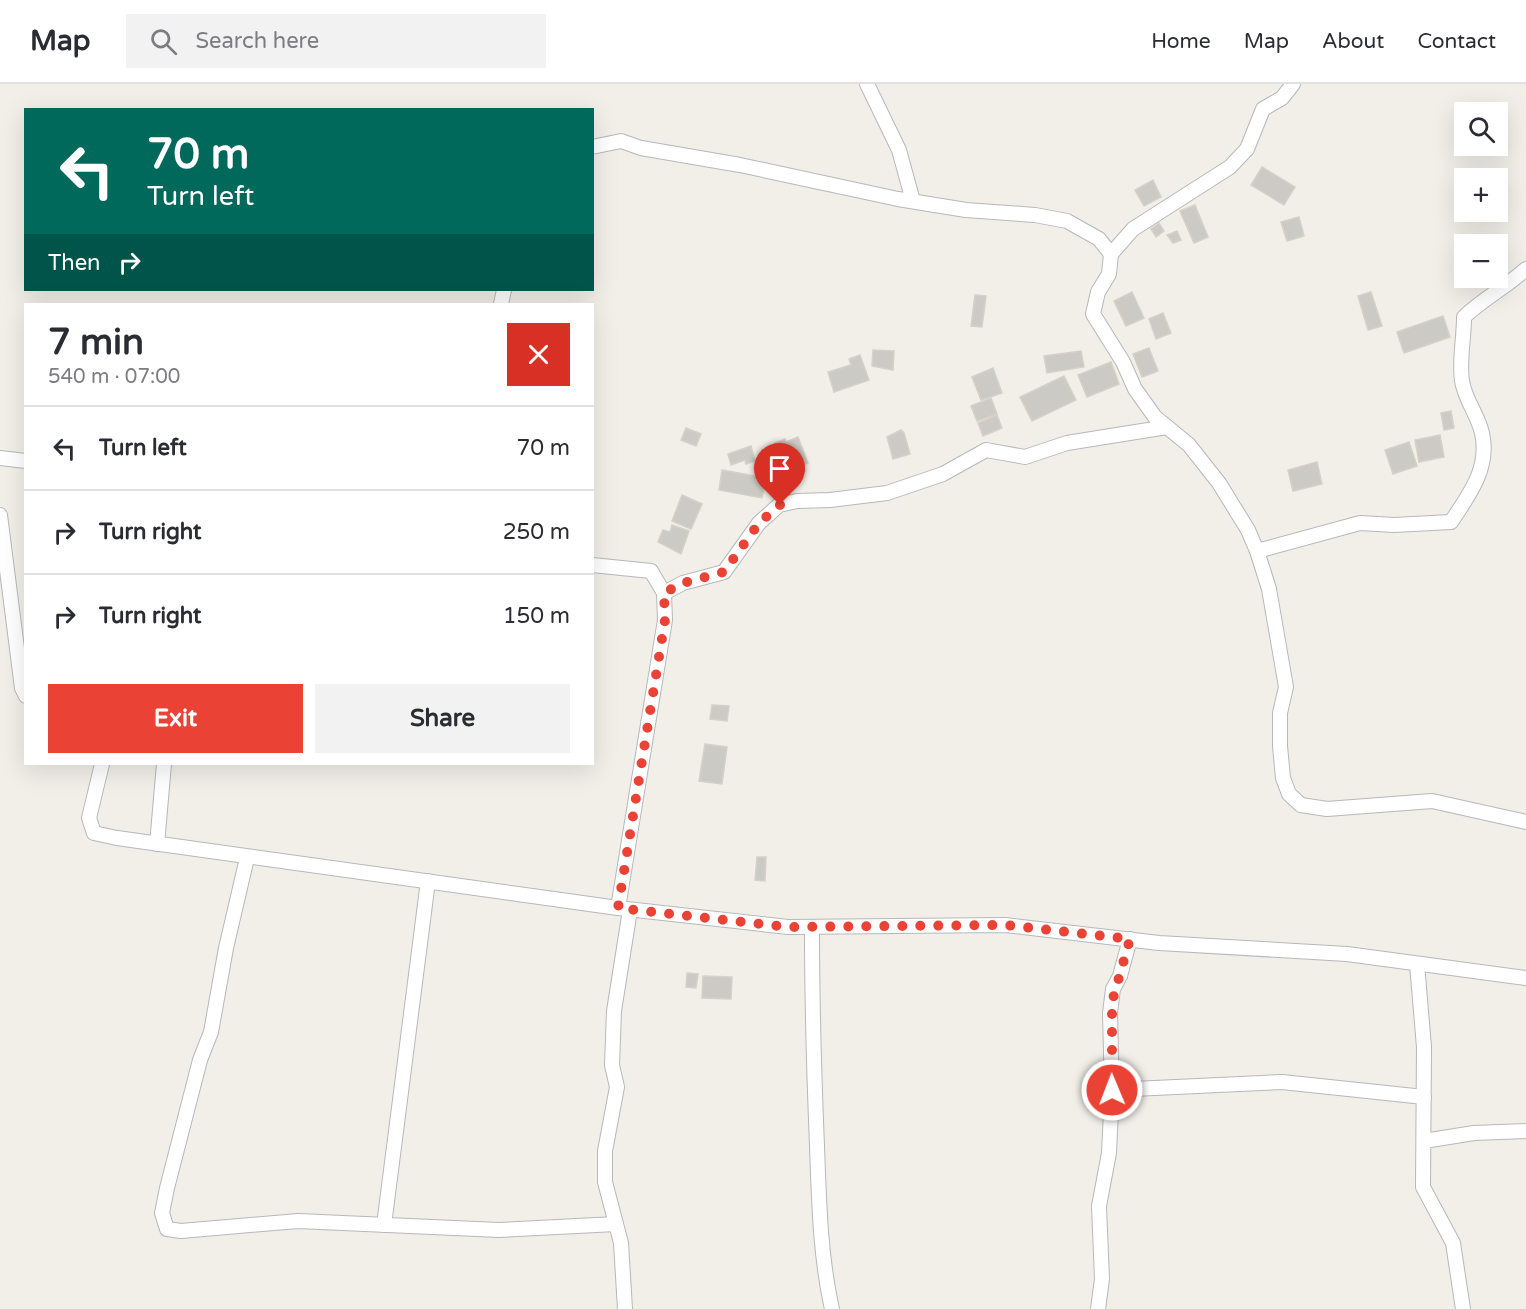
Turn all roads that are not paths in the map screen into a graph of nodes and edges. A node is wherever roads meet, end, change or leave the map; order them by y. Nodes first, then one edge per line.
1 (867, 84) edge
2 (1293, 84) edge
3 (594, 147) edge
4 (913, 201) junction
5 (1111, 254) junction
6 (1526, 269) edge
7 (1167, 427) junction
8 (0, 458) edge
9 (24, 461) edge
10 (0, 515) edge
11 (1257, 550) junction
12 (594, 565) edge
13 (664, 593) junction
14 (24, 692) edge
15 (102, 765) edge
16 (164, 765) edge
17 (1526, 822) edge
18 (158, 844) junction
19 (247, 858) junction
20 (428, 881) junction
21 (624, 909) junction
22 (812, 927) junction
23 (1130, 939) junction
24 (1418, 964) junction
25 (1526, 978) edge
26 (1112, 1090) junction
27 (1424, 1097) junction
28 (1526, 1131) edge
29 (1424, 1141) junction
30 (616, 1224) junction
31 (384, 1225) junction
32 (625, 1309) edge
33 (832, 1309) edge
34 (1098, 1309) edge
35 (1463, 1309) edge

1 - 4 street
2 - 5 street
3 - 4 street
4 - 5 street
5 - 7 street
6 - 11 street
7 - 11 street
7 - 13 street
8 - 9 street
10 - 14 street
11 - 17 street
12 - 13 street
13 - 21 street
15 - 18 street
16 - 18 street
18 - 19 street
19 - 20 street
19 - 31 street
20 - 21 street
20 - 31 street
21 - 22 street
21 - 30 street
22 - 23 street
22 - 33 street
23 - 24 street
23 - 26 street
24 - 25 street
24 - 27 street
26 - 27 street
26 - 34 street
27 - 29 street
28 - 29 street
29 - 35 street
30 - 31 street
30 - 32 street

